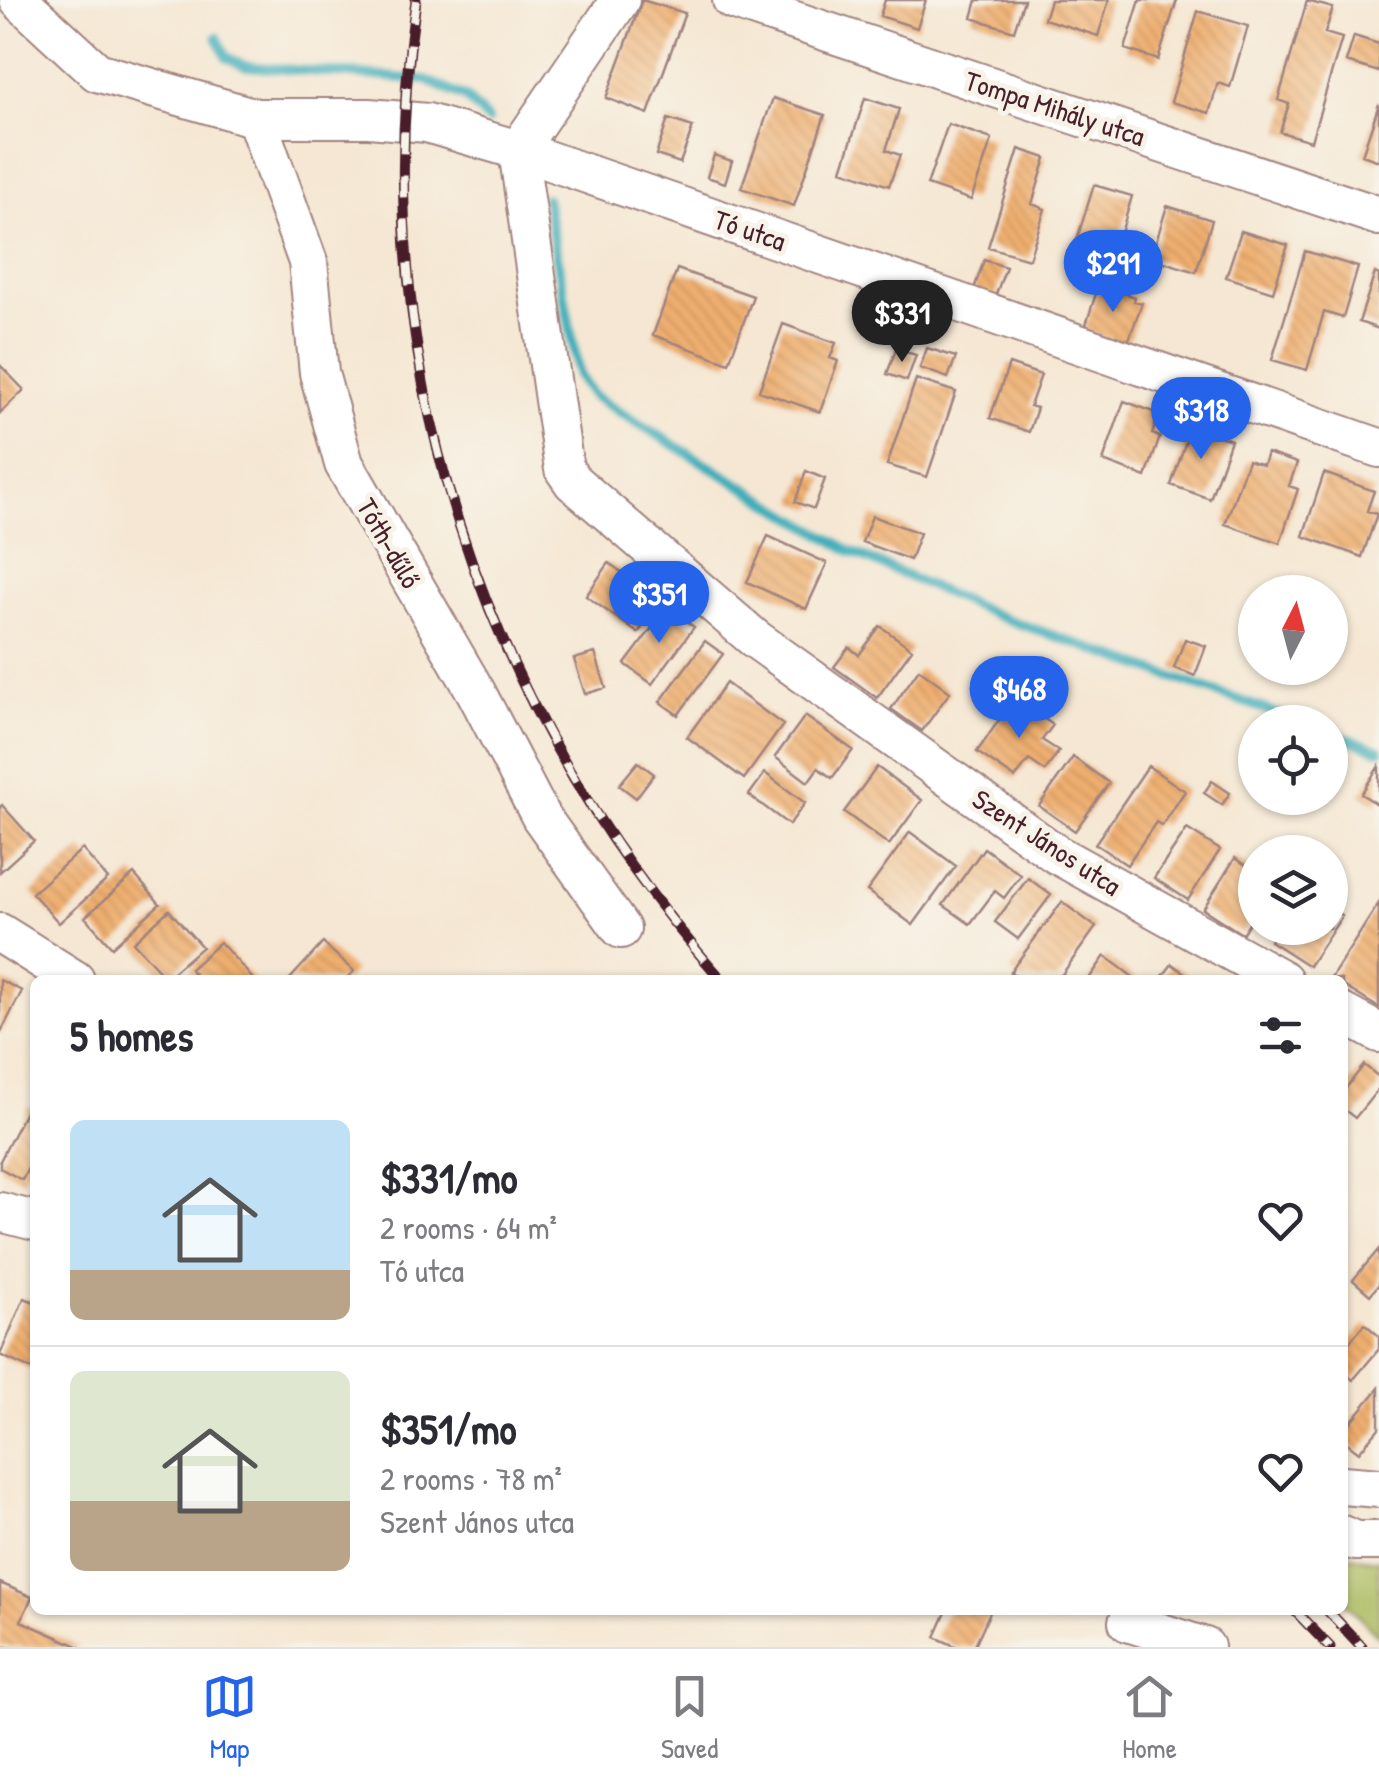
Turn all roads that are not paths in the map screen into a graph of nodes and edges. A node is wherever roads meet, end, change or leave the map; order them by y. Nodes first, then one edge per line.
1 (20, 0) edge
2 (620, 0) edge
3 (732, 0) edge
4 (256, 118) junction
5 (518, 150) junction
6 (1379, 216) edge
7 (1379, 448) edge
8 (622, 929) dead end
9 (0, 934) edge
10 (67, 975) edge
11 (1273, 975) edge
12 (1348, 1016) edge
13 (1379, 1033) edge
14 (0, 1212) edge
15 (30, 1220) edge
16 (1348, 1486) edge
17 (1379, 1488) edge
18 (1348, 1538) edge
19 (1379, 1541) edge
20 (1125, 1626) edge
21 (1205, 1647) edge

1 - 4 street, Tó utca
2 - 5 street
3 - 6 street, Tompa Mihály utca
4 - 5 street, Tó utca
4 - 8 street, Tóth-dűlő
5 - 7 street, Tó utca
5 - 11 street, Szent János utca
9 - 10 street
12 - 13 street
14 - 15 street
16 - 17 street
18 - 19 street
20 - 21 street

